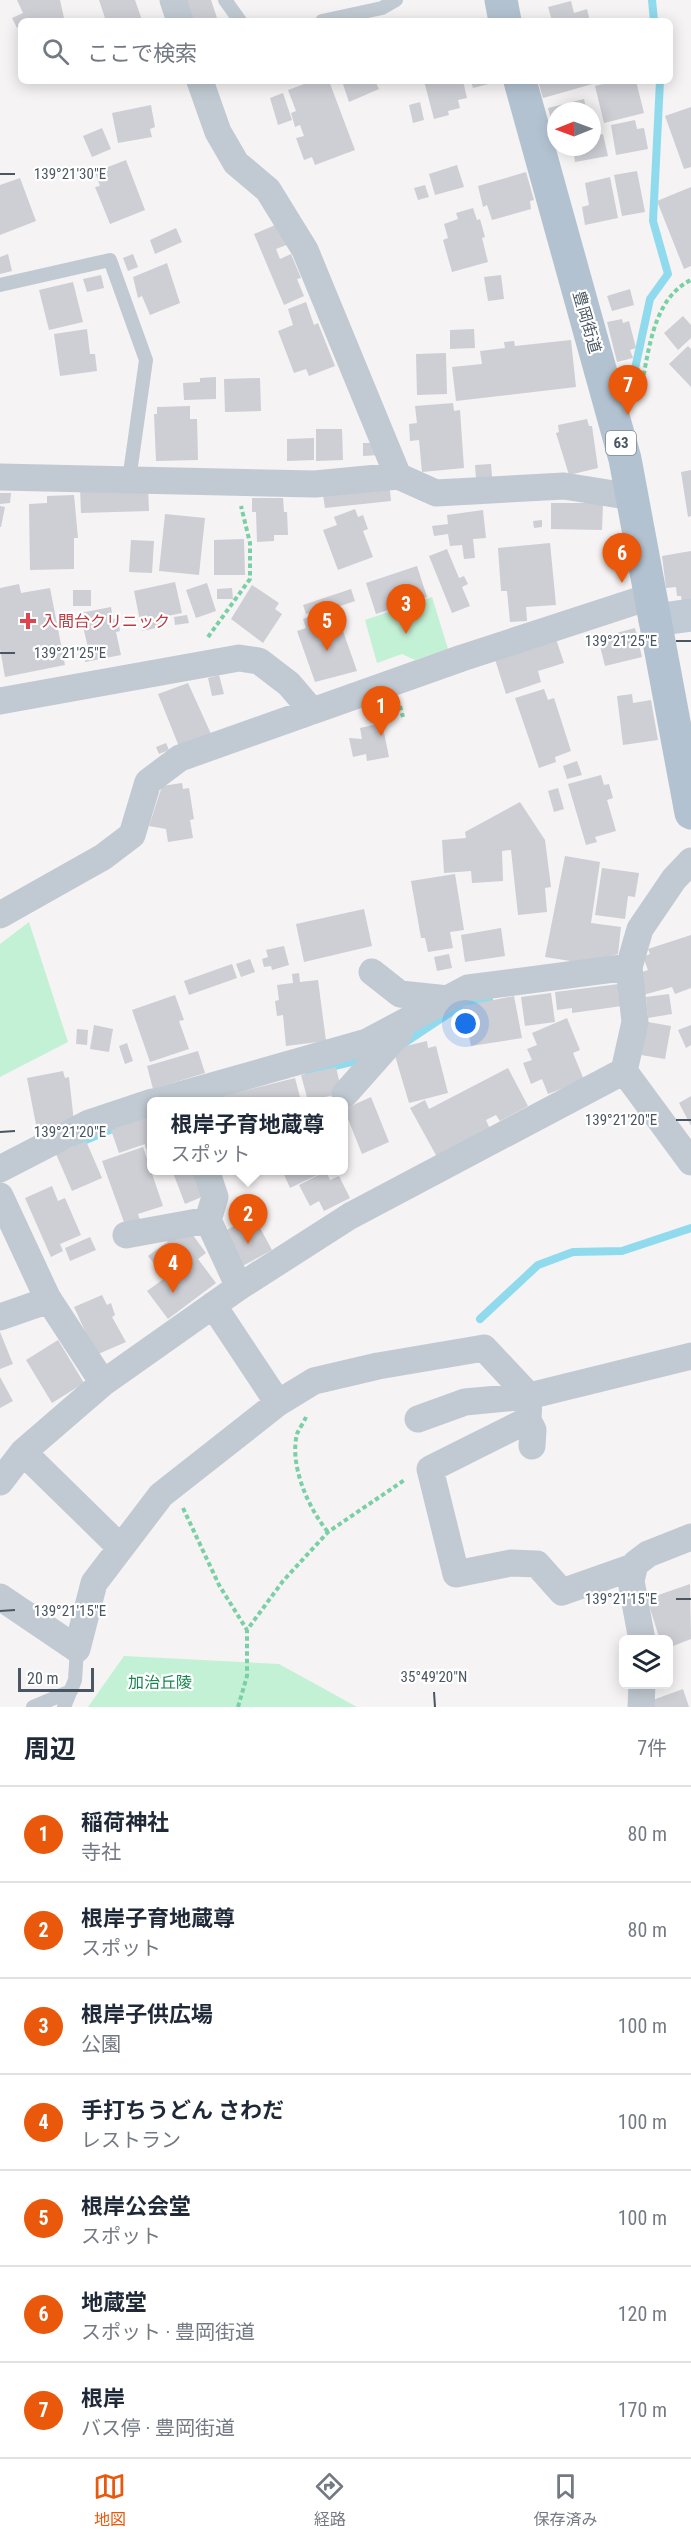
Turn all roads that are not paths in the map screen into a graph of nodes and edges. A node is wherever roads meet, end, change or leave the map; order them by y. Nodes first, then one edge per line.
1 (173, 0) edge
2 (225, 0) edge
3 (396, 0) edge
4 (501, 0) edge
5 (380, 4) edge
6 (179, 18) edge
7 (238, 18) edge
8 (332, 18) edge
9 (504, 18) edge
10 (201, 84) edge
11 (521, 84) edge
12 (0, 285) edge
13 (398, 476) junction
14 (0, 477) edge
15 (129, 480) junction
16 (633, 497) junction
17 (654, 608) junction
18 (691, 615) edge
19 (0, 701) edge
20 (312, 711) junction
21 (691, 813) edge
22 (691, 861) edge
23 (0, 915) edge
24 (629, 967) junction
25 (372, 972) dead end
26 (448, 999) junction
27 (410, 1020) junction
28 (624, 1071) junction
29 (345, 1094) dead end
30 (176, 1097) edge
31 (147, 1106) edge
32 (691, 1162) edge
33 (0, 1169) edge
34 (208, 1175) edge
35 (0, 1196) edge
36 (208, 1220) junction
37 (126, 1235) dead end
38 (239, 1287) junction
39 (49, 1300) junction
40 (213, 1305) junction
41 (0, 1317) edge
42 (691, 1356) edge
43 (103, 1383) junction
44 (278, 1402) junction
45 (418, 1419) dead end
46 (530, 1421) junction
47 (23, 1452) junction
48 (0, 1482) edge
49 (691, 1538) edge
50 (120, 1547) junction
51 (633, 1567) junction
52 (0, 1597) edge
53 (641, 1635) edge
54 (77, 1649) junction
55 (642, 1689) edge
56 (71, 1691) junction
57 (33, 1707) edge
58 (64, 1707) edge
59 (641, 1707) edge

1 - 6 street
2 - 7 lane
3 - 5 lane
4 - 9 main road
5 - 8 lane
10 - 13 street
11 - 16 main road, 豊岡街道 / 63
12 - 15 lane
13 - 15 street
13 - 16 street
14 - 15 street
16 - 17 main road, 豊岡街道 / 63
17 - 18 street
17 - 20 street
17 - 21 main road, 豊岡街道 / 63
19 - 20 street
20 - 23 street
22 - 24 street
24 - 26 street
24 - 28 street
25 - 26 street
26 - 27 street
27 - 29 street
27 - 30 street
28 - 32 street
28 - 38 street
31 - 33 street
34 - 36 street
35 - 39 street
36 - 37 street
36 - 38 street
38 - 40 street
39 - 41 street
39 - 43 street
40 - 43 street
40 - 44 street
42 - 46 street
43 - 47 street
44 - 46 street
44 - 50 street
45 - 46 street
46 - 51 street
47 - 48 street
47 - 50 street
49 - 51 street
50 - 54 street
51 - 53 street
52 - 54 street
54 - 56 lane
55 - 59 street
56 - 57 lane
56 - 58 lane

